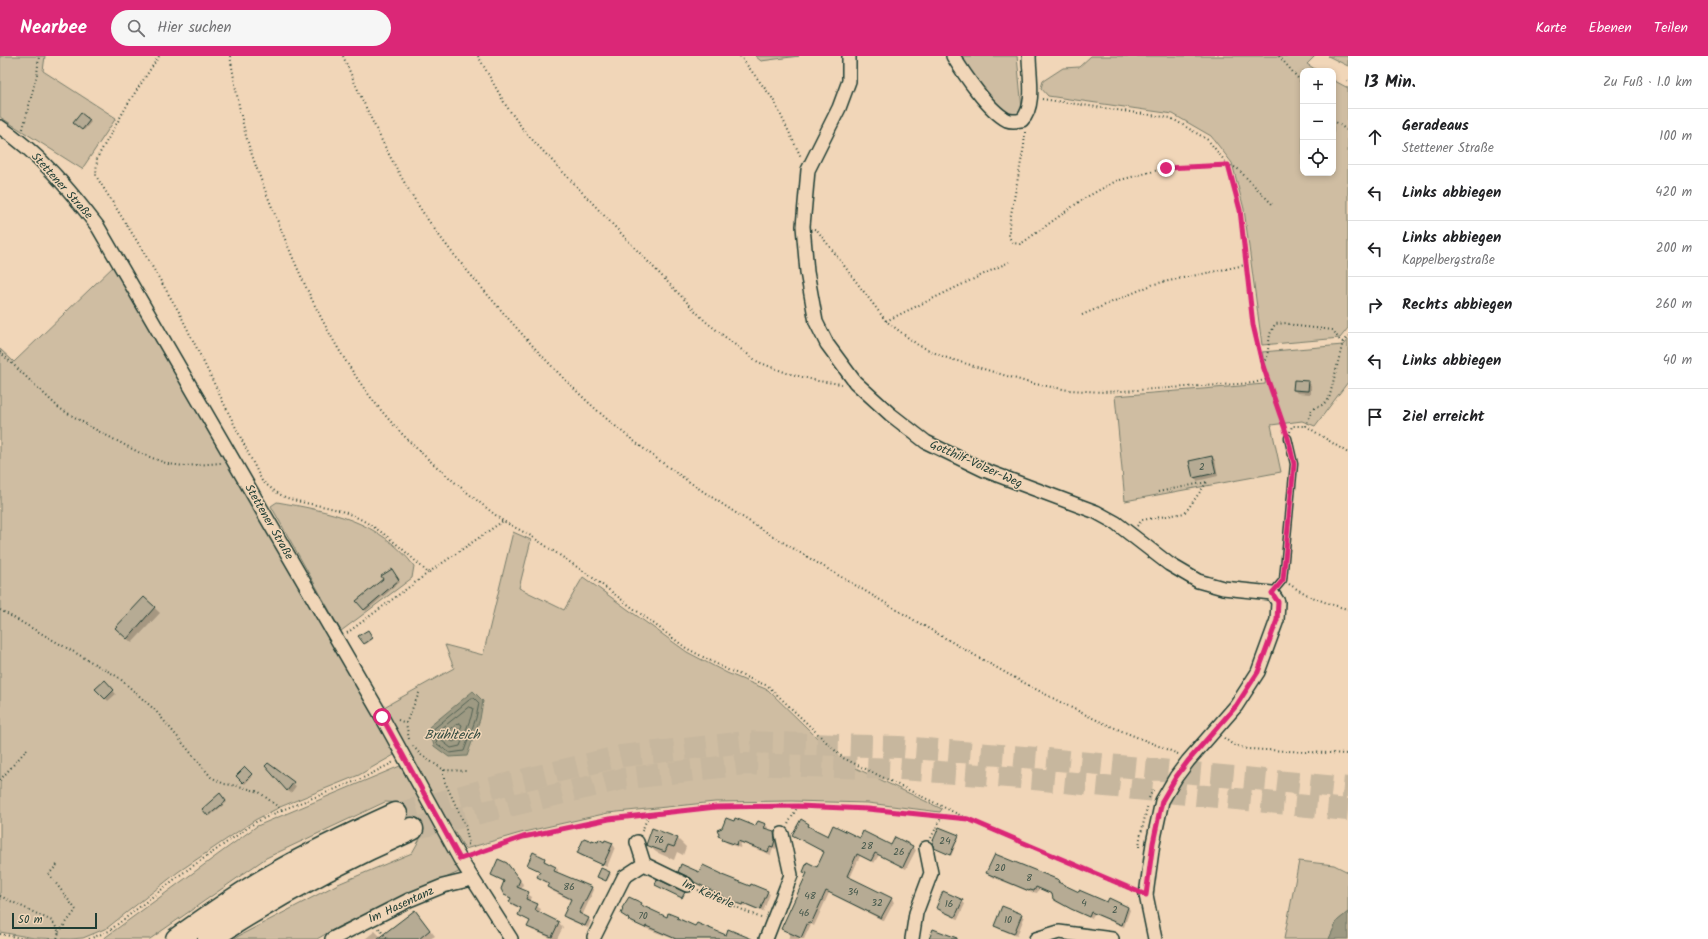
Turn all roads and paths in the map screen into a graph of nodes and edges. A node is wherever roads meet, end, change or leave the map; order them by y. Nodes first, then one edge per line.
1 (39, 56) edge
2 (158, 56) edge
3 (230, 56) edge
4 (343, 56) edge
5 (478, 56) edge
6 (740, 56) edge
7 (849, 56) edge
8 (953, 56) edge
9 (1029, 56) edge
10 (1279, 56) edge
11 (1300, 80) edge
12 (1041, 99) dead end
13 (1026, 116) junction
14 (1336, 122) edge
15 (0, 127) edge
16 (1348, 131) edge
17 (19, 140) junction
18 (1228, 165) junction
19 (808, 170) junction
20 (1272, 204) dead end
21 (803, 226) junction
22 (1009, 262) dead end
23 (1245, 265) junction
24 (1082, 315) dead end
25 (886, 321) junction
26 (1348, 335) edge
27 (1343, 342) junction
28 (0, 352) edge
29 (1262, 363) junction
30 (1268, 379) junction
31 (855, 382) junction
32 (1306, 426) junction
33 (1288, 438) junction
34 (1348, 453) edge
35 (232, 460) junction
36 (1158, 492) dead end
37 (503, 521) junction
38 (1131, 534) junction
39 (428, 573) junction
40 (1283, 580) junction
41 (1272, 593) junction
42 (1348, 609) edge
43 (0, 610) edge
44 (337, 641) junction
45 (420, 691) dead end
46 (1215, 731) junction
47 (29, 747) dead end
48 (1183, 748) dead end
49 (1348, 754) edge
50 (403, 757) junction
51 (444, 770) junction
52 (467, 772) dead end
53 (0, 780) edge
54 (798, 806) junction
55 (282, 810) junction
56 (396, 814) tunnel mouth
57 (649, 814) junction
58 (942, 816) junction
59 (968, 819) junction
60 (412, 829) tunnel mouth
61 (782, 834) joint
62 (933, 834) dead end
63 (637, 842) joint
64 (926, 848) dead end
65 (457, 854) junction
66 (644, 864) junction
67 (57, 865) dead end
68 (472, 879) junction
69 (687, 885) joint
70 (1146, 895) junction
71 (0, 896) edge
72 (772, 923) junction
73 (59, 932) junction
74 (0, 934) edge
75 (595, 938) edge
76 (25, 939) edge
77 (57, 939) edge
78 (89, 939) edge
79 (176, 939) edge
80 (209, 939) edge
81 (332, 939) edge
82 (512, 939) edge
83 (766, 939) edge
84 (912, 939) edge
85 (1036, 939) edge
86 (1112, 939) edge
87 (1155, 939) edge

1 - 17 path
2 - 39 path
3 - 37 path
4 - 48 path
5 - 31 path
6 - 19 path
7 - 19 street, Gotthilf-Volzer-Weg
8 - 13 street
9 - 13 street
10 - 11 path
12 - 18 path
13 - 18 path
14 - 16 path
15 - 17 street, Stettener Straße
17 - 35 street, Stettener Straße
18 - 20 path
18 - 23 path
19 - 21 street, Gotthilf-Volzer-Weg
21 - 25 path
21 - 31 street, Gotthilf-Volzer-Weg
22 - 25 path
23 - 24 path
23 - 29 path
25 - 30 path
26 - 27 path
27 - 29 path
27 - 32 path
28 - 35 path
29 - 30 path
30 - 33 path
31 - 38 street, Gotthilf-Volzer-Weg
32 - 33 path
32 - 34 path
33 - 40 lane
35 - 44 street, Stettener Straße
36 - 38 path
37 - 39 path
37 - 59 path
38 - 41 street, Gotthilf-Volzer-Weg
39 - 44 path
40 - 41 lane
40 - 42 path
41 - 46 street
43 - 55 path
44 - 50 street, Stettener Straße
45 - 51 path
46 - 49 path
46 - 70 street
47 - 53 path
50 - 55 path
50 - 65 street, Stettener Straße
51 - 52 path
51 - 65 path
54 - 57 path
54 - 58 path
54 - 61 path
55 - 78 path
56 - 79 highway
57 - 63 path
57 - 65 path
58 - 59 path
58 - 62 path
59 - 70 path
60 - 80 highway
61 - 72 street
63 - 66 street
64 - 84 street
65 - 68 street, Stettener Straße
66 - 69 street, Im Keiferle
66 - 75 street
67 - 73 path
68 - 81 street, Im Hasentanz
68 - 82 street, Stettener Straße
69 - 72 path, Im Keiferle
70 - 87 street
71 - 73 path
72 - 83 street
73 - 77 path
74 - 76 path
85 - 86 street

